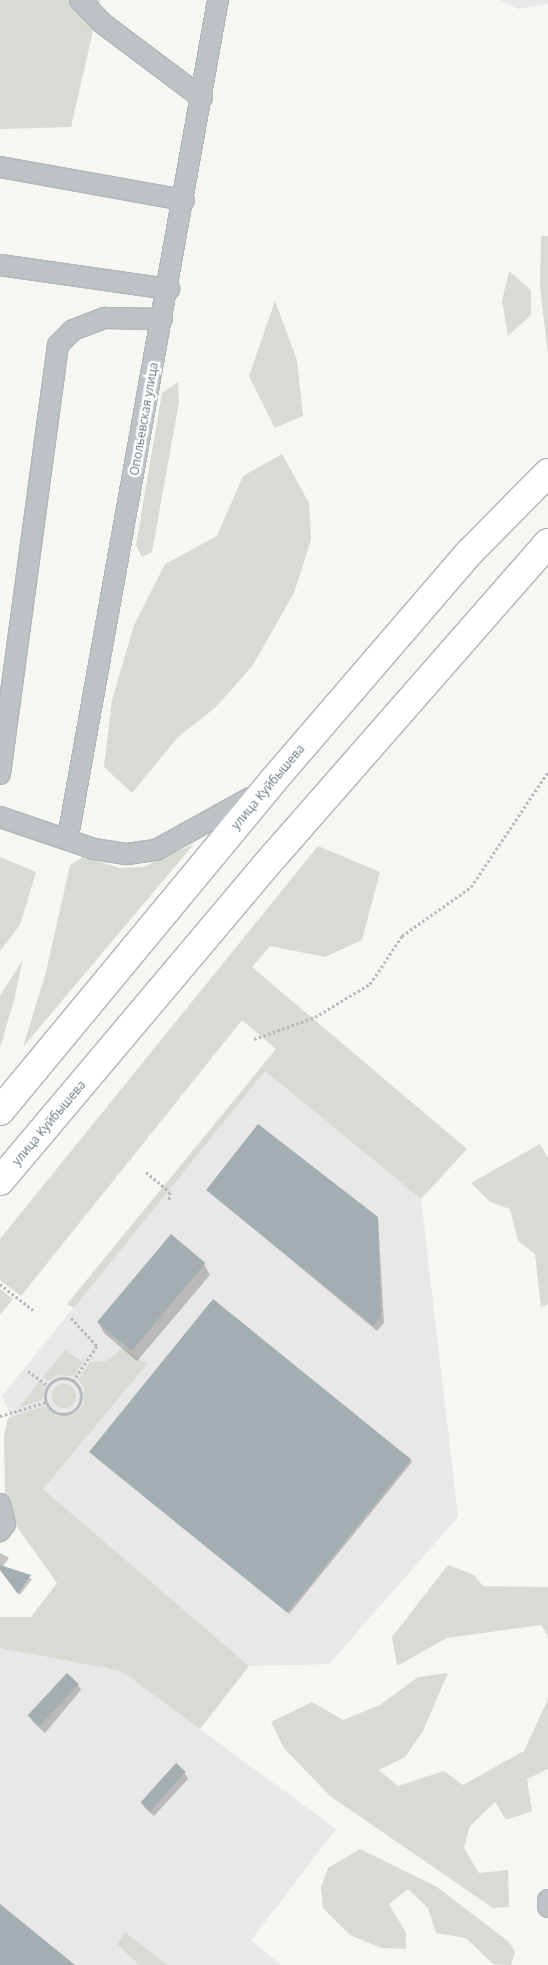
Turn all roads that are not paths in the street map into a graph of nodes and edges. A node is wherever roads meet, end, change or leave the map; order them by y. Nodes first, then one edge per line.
1 (80, 0) edge
2 (218, 0) edge
3 (202, 98) junction
4 (0, 166) edge
5 (184, 200) junction
6 (0, 265) edge
7 (169, 289) junction
8 (162, 318) junction
9 (548, 473) edge
10 (548, 543) edge
11 (0, 774) edge
12 (272, 782) junction
13 (0, 817) edge
14 (68, 837) junction
15 (0, 1111) edge
16 (0, 1181) edge
17 (0, 1504) edge
18 (0, 1531) edge
19 (548, 1900) edge
20 (548, 1907) edge

1 - 3 street
2 - 3 street, Опольевская улица
3 - 5 street, Опольевская улица
4 - 5 street
5 - 7 street, Опольевская улица
6 - 7 street
7 - 8 street, Опольевская улица
8 - 11 street
8 - 14 street, Опольевская улица
9 - 12 highway, улица Куйбышева
10 - 16 highway, улица Куйбышева
12 - 14 street
12 - 15 highway, улица Куйбышева
13 - 14 street
17 - 18 street
19 - 20 street

